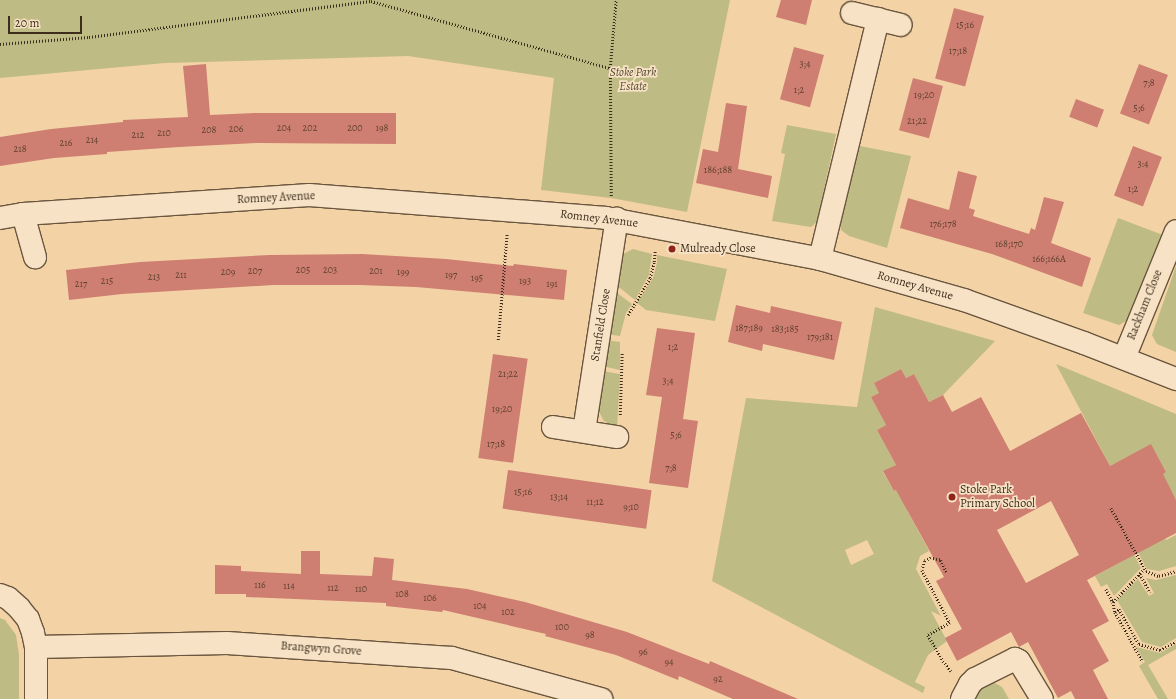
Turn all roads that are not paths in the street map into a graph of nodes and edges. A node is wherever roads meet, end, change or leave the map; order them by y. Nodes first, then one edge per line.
1 (852, 13) dead end
2 (878, 20) junction
3 (901, 25) dead end
4 (23, 214) junction
5 (0, 218) edge
6 (617, 219) junction
7 (1176, 230) edge
8 (34, 256) dead end
9 (820, 259) junction
10 (1124, 358) junction
11 (1176, 379) edge
12 (553, 427) dead end
13 (584, 432) junction
14 (618, 437) road end
15 (0, 595) edge
16 (36, 647) junction
17 (965, 694) edge
18 (36, 699) edge
19 (601, 699) edge
20 (1042, 699) edge

1 - 2 street
2 - 3 street
2 - 9 street
4 - 5 street, Romney Avenue
4 - 6 street, Romney Avenue
4 - 8 street
6 - 9 street, Romney Avenue
6 - 13 street, Stanfield Close
7 - 10 street, Rackham Close
9 - 10 street, Romney Avenue
10 - 11 street, Romney Avenue
12 - 13 street
13 - 14 street
15 - 16 street
16 - 18 street
16 - 19 street, Brangwyn Grove
17 - 20 street

